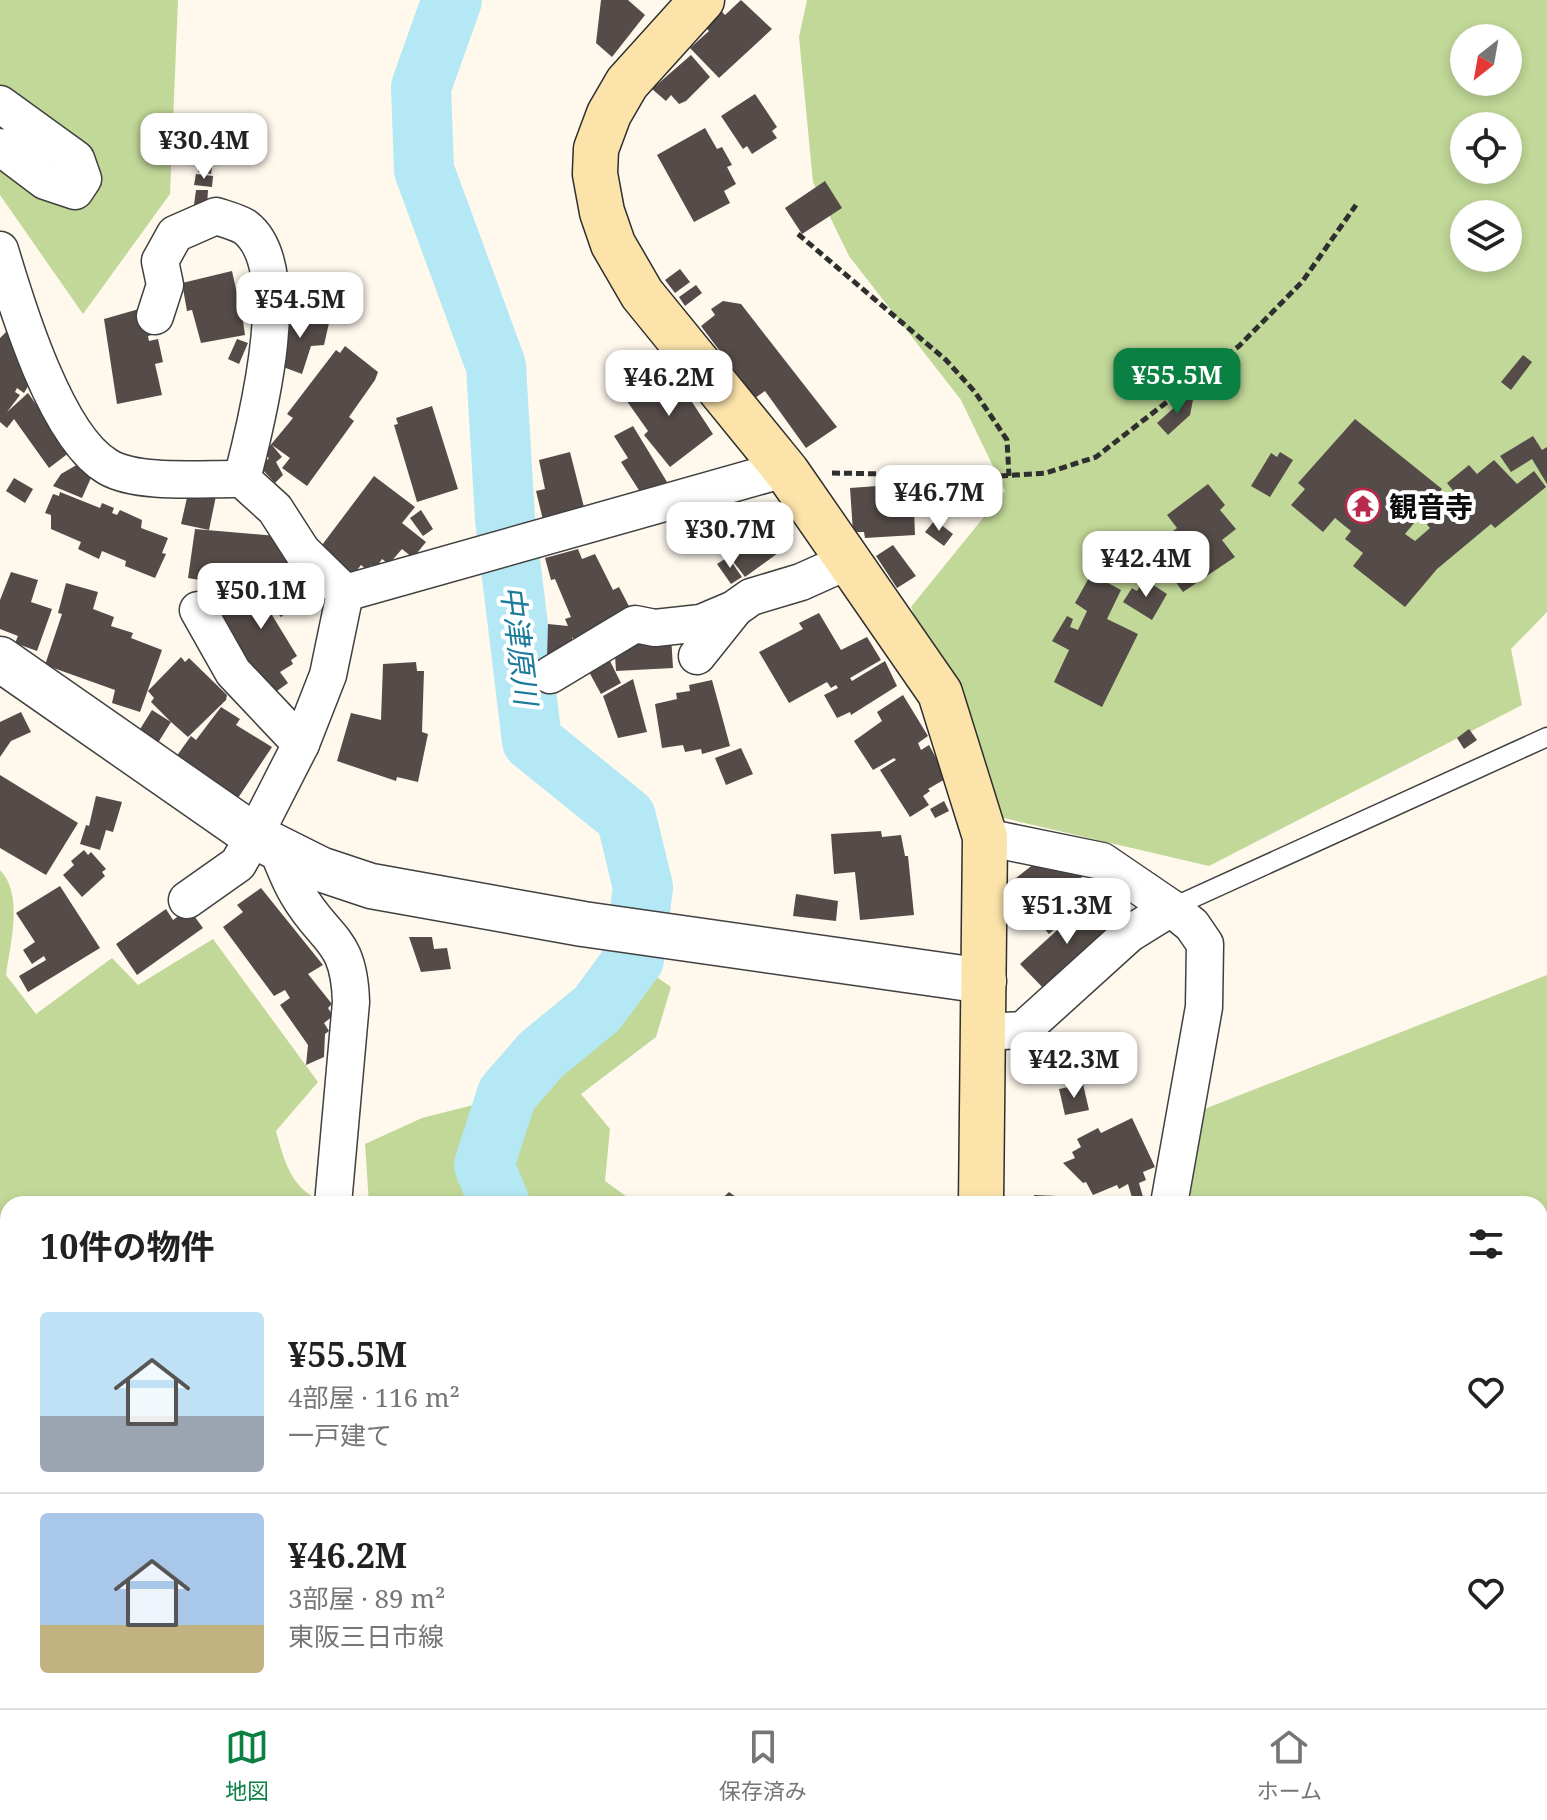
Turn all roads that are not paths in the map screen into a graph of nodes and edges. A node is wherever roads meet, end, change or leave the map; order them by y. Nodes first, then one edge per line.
1 (702, 0) edge
2 (0, 104) edge
3 (0, 147) edge
4 (0, 250) edge
5 (155, 316) dead end
6 (787, 472) junction
7 (242, 479) junction
8 (850, 560) junction
9 (345, 593) junction
10 (734, 609) junction
11 (198, 610) dead end
12 (697, 656) dead end
13 (3, 665) edge
14 (550, 675) dead end
15 (1547, 737) edge
16 (301, 744) junction
17 (985, 837) junction
18 (265, 841) junction
19 (187, 900) dead end
20 (1171, 908) junction
21 (984, 981) junction
22 (983, 1032) junction
23 (334, 1196) edge
24 (981, 1196) edge
25 (1170, 1196) edge

1 - 6 main road
2 - 3 street
4 - 7 street
5 - 7 street
6 - 8 main road
6 - 9 street
7 - 9 street
8 - 10 street
8 - 17 main road
9 - 16 street
10 - 12 street
10 - 14 street
11 - 16 street
13 - 18 street
15 - 20 lane
16 - 18 street
17 - 20 street
17 - 21 main road
18 - 19 street
18 - 21 street
18 - 23 street
20 - 22 street
20 - 25 street
21 - 22 main road
22 - 24 main road

